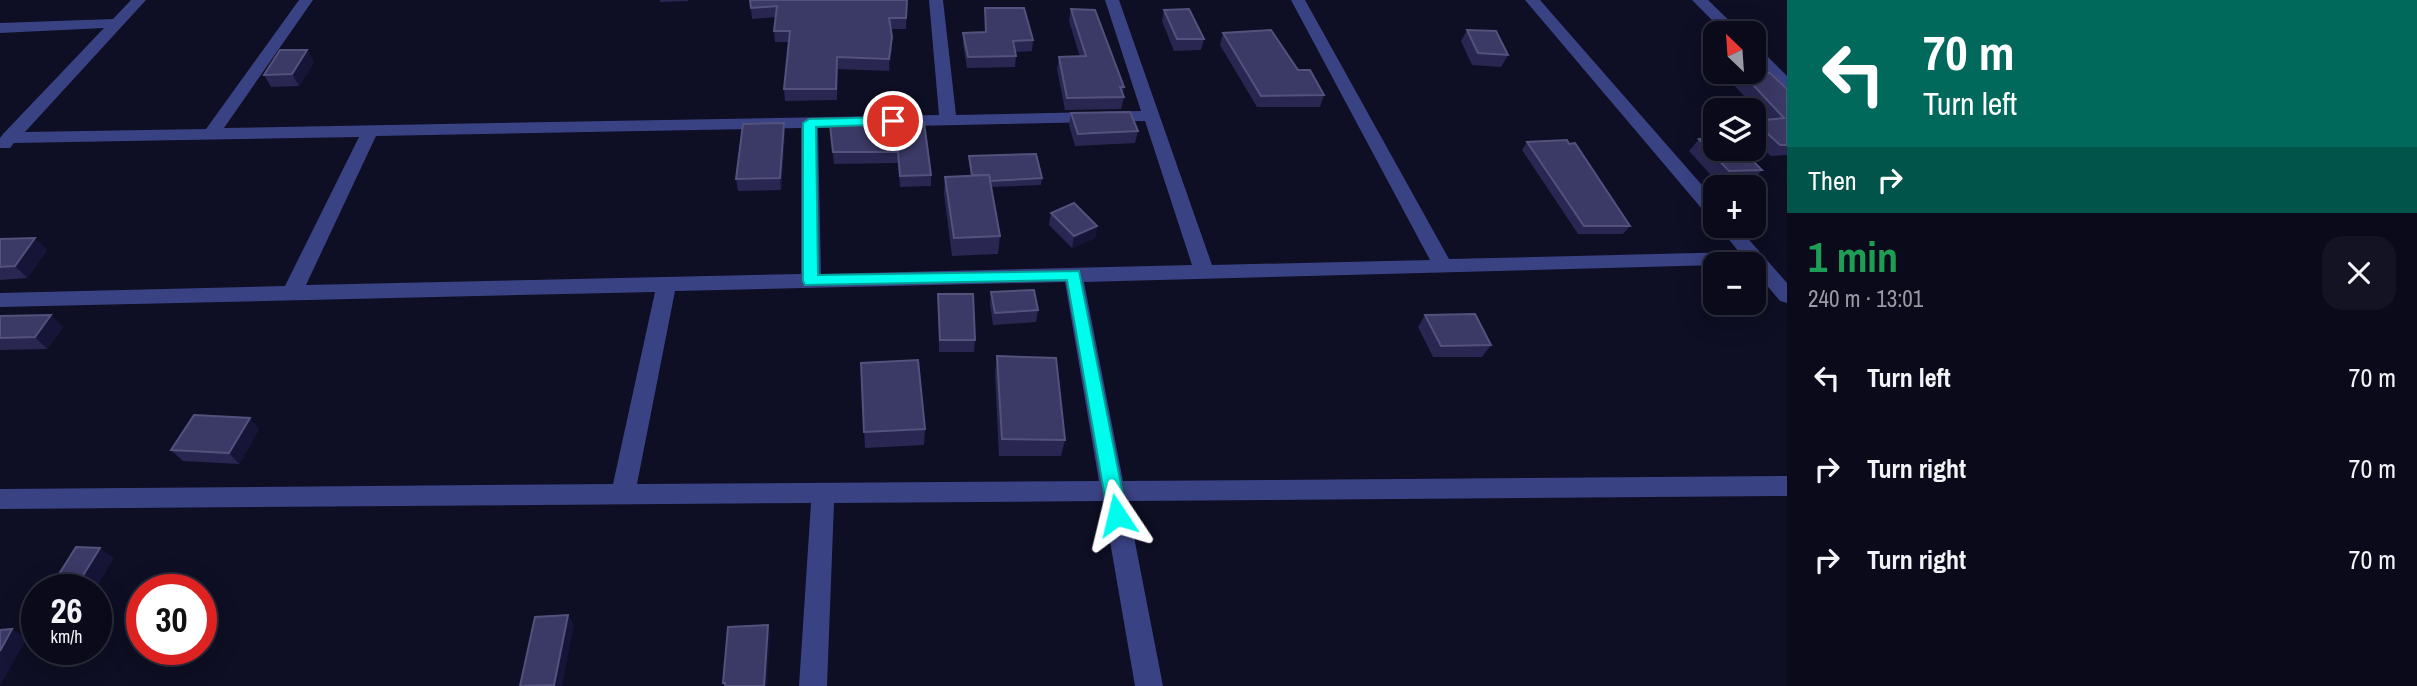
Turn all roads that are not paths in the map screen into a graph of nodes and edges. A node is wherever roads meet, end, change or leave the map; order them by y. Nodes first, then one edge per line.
1 (139, 0) edge
2 (306, 0) edge
3 (936, 0) edge
4 (1112, 0) edge
5 (1298, 0) edge
6 (1532, 0) edge
7 (1699, 0) edge
8 (1721, 21) edge
9 (118, 23) junction
10 (0, 28) edge
11 (1766, 64) edge
12 (1787, 85) edge
13 (1151, 116) junction
14 (948, 120) junction
15 (809, 123) junction
16 (370, 131) junction
17 (211, 134) junction
18 (5, 143) edge
19 (1703, 198) edge
20 (1737, 238) edge
21 (1749, 252) edge
22 (1703, 260) edge
23 (1443, 266) junction
24 (1204, 271) junction
25 (1766, 272) edge
26 (1073, 274) junction
27 (811, 281) junction
28 (666, 285) junction
29 (292, 293) junction
30 (1787, 296) edge
31 (0, 299) edge
32 (1787, 486) edge
33 (1113, 491) junction
34 (823, 493) junction
35 (623, 495) junction
36 (0, 499) edge
37 (813, 686) edge
38 (1149, 686) edge

1 - 9 street
2 - 17 street
3 - 14 street
4 - 13 street
5 - 23 street
6 - 19 street
7 - 8 street
9 - 10 street
9 - 18 street
11 - 12 street
13 - 14 street
13 - 24 street
14 - 15 street
15 - 16 street
15 - 27 street
16 - 17 street
16 - 29 street
17 - 18 street
20 - 21 street
22 - 23 street
23 - 24 street
24 - 26 street
25 - 30 street
26 - 27 street
26 - 33 street
27 - 28 street
28 - 29 street
28 - 35 street
29 - 31 street
32 - 33 street
33 - 34 street
33 - 38 street
34 - 35 street
34 - 37 street
35 - 36 street

